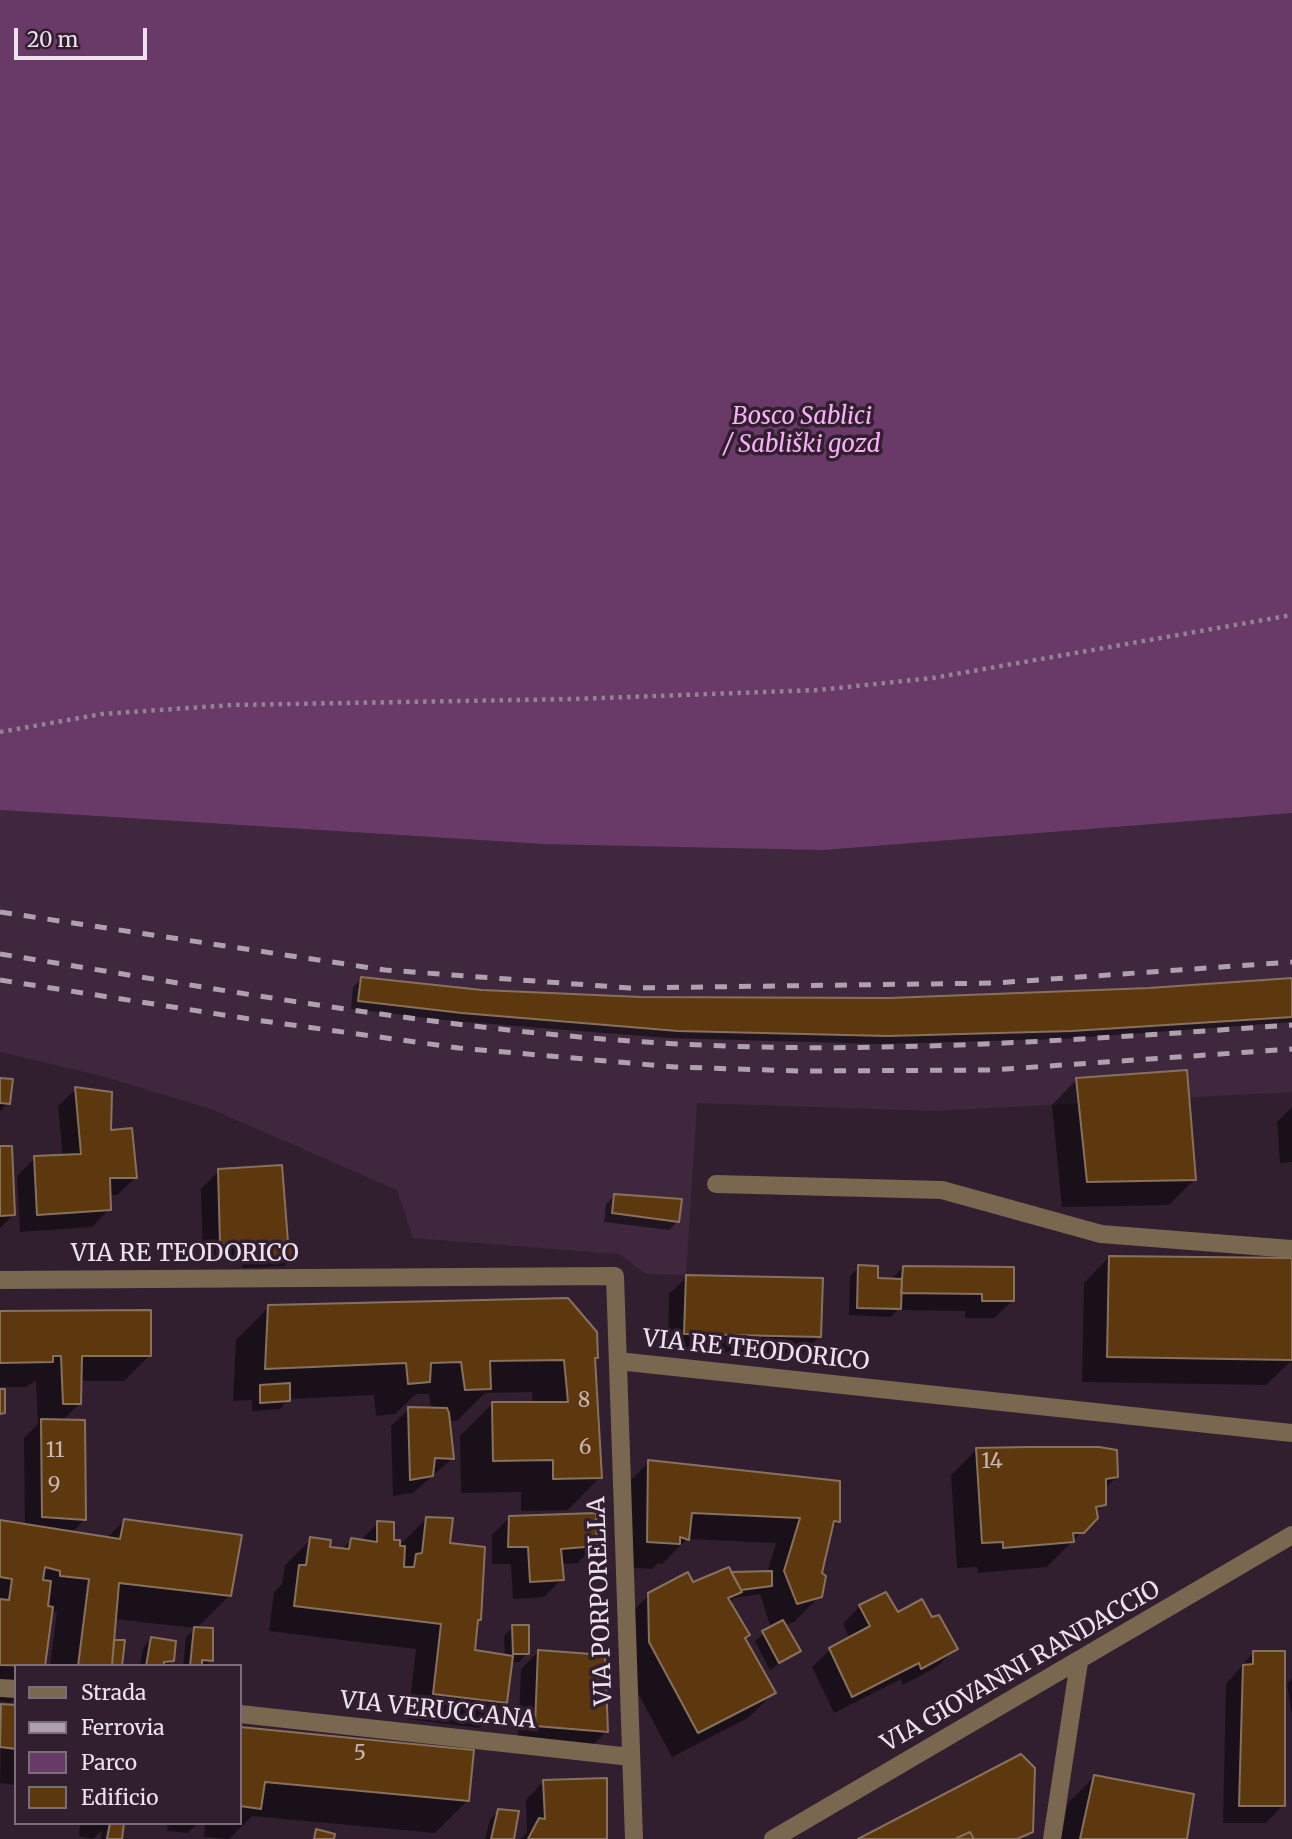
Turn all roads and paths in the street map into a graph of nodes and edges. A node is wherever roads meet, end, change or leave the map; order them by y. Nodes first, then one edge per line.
1 (1292, 615) edge
2 (0, 732) edge
3 (716, 1184) dead end
4 (1292, 1249) edge
5 (0, 1280) edge
6 (618, 1361) junction
7 (1292, 1433) edge
8 (1292, 1535) edge
9 (1079, 1662) junction
10 (242, 1714) edge
11 (631, 1757) junction
12 (634, 1839) edge
13 (773, 1839) edge
14 (1052, 1839) edge

1 - 2 path
3 - 4 street
5 - 6 street, VIA RE TEODORICO
6 - 7 street, VIA RE TEODORICO
6 - 11 street, VIA PORPORELLA
8 - 9 street, VIA GIOVANNI RANDACCIO
9 - 13 street, VIA GIOVANNI RANDACCIO
9 - 14 street
10 - 11 street, VIA VERUCCANA
11 - 12 street, VIA PORPORELLA

